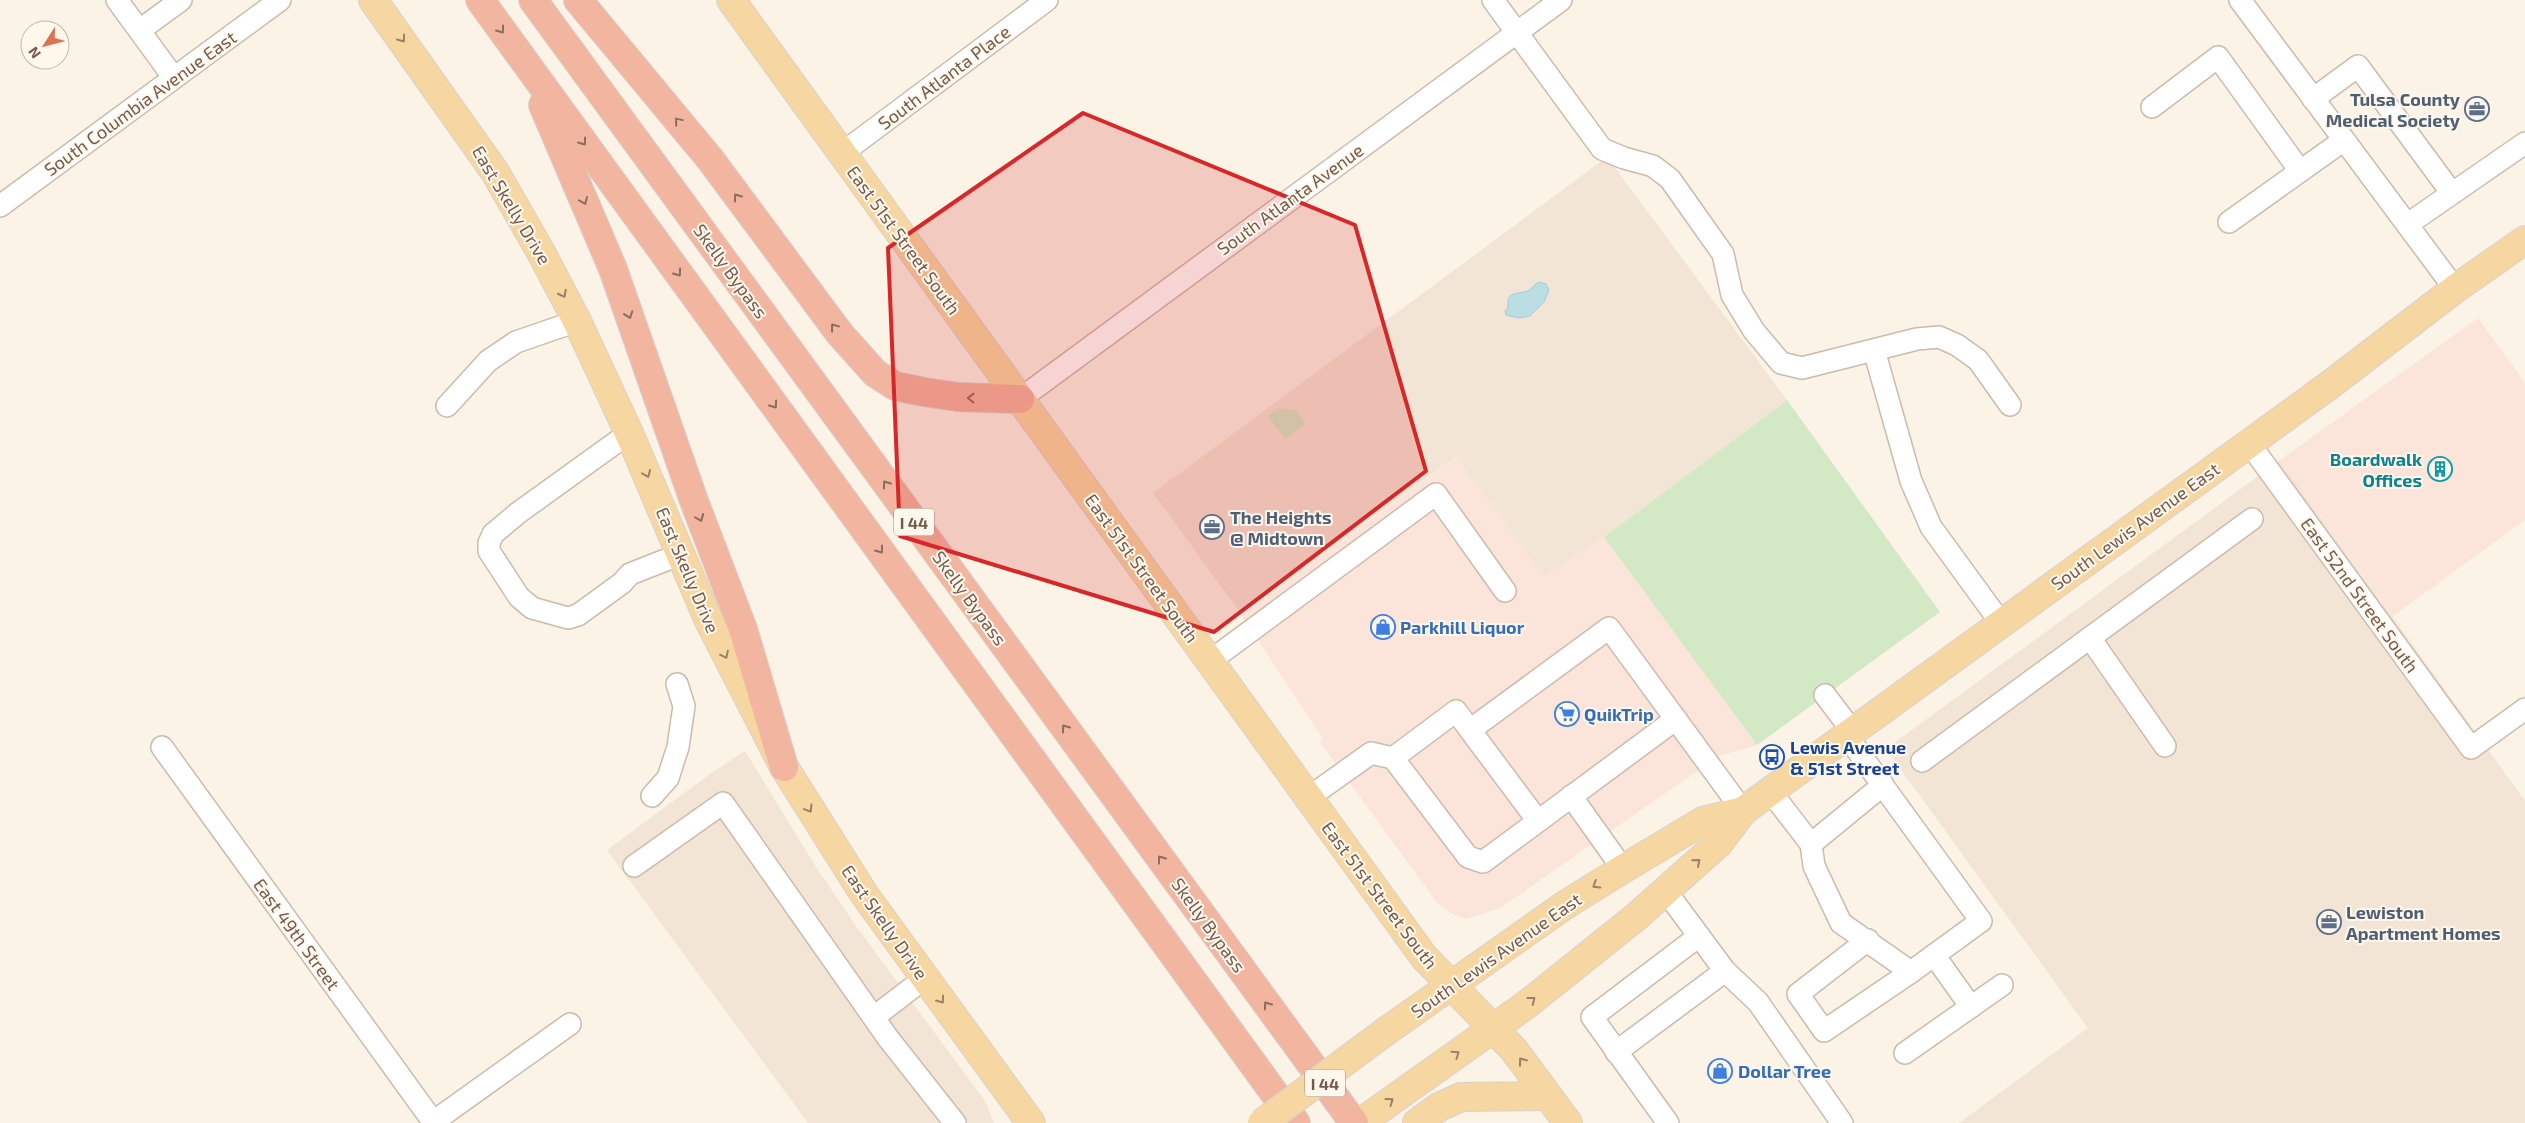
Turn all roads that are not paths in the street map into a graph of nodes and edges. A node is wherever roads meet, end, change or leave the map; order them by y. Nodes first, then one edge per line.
1 (117, 0) edge
2 (181, 0) edge
3 (280, 0) edge
4 (373, 0) edge
5 (480, 0) edge
6 (533, 0) edge
7 (578, 0) edge
8 (731, 0) edge
9 (1048, 0) edge
10 (1493, 0) edge
11 (1561, 0) edge
12 (2240, 0) edge
13 (140, 30) junction
14 (1517, 32) junction
15 (523, 60) junction
16 (174, 78) junction
17 (2313, 99) junction
18 (2152, 107) dead end
19 (2344, 140) junction
20 (2525, 143) edge
21 (841, 154) junction
22 (2300, 171) junction
23 (2451, 192) junction
24 (0, 206) edge
25 (2230, 222) dead end
26 (2408, 224) junction
27 (2525, 240) edge
28 (2455, 289) junction
29 (577, 322) junction
30 (1874, 350) junction
31 (1020, 399) junction
32 (2010, 405) dead end
33 (447, 406) dead end
34 (629, 433) junction
35 (2250, 443) junction
36 (2252, 519) dead end
37 (681, 554) junction
38 (1506, 591) dead end
39 (2002, 623) junction
40 (2090, 638) junction
41 (1210, 661) junction
42 (677, 684) dead end
43 (1825, 694) dead end
44 (2525, 709) edge
45 (1676, 719) junction
46 (1470, 730) junction
47 (1850, 734) junction
48 (2165, 746) dead end
49 (162, 747) dead end
50 (1393, 758) junction
51 (1922, 761) dead end
52 (784, 767) junction
53 (1883, 785) junction
54 (1770, 791) junction
55 (652, 796) dead end
56 (1571, 796) junction
57 (1308, 798) junction
58 (1743, 810) junction
59 (1538, 820) junction
60 (1683, 834) junction
61 (1811, 844) junction
62 (634, 866) dead end
63 (1622, 869) junction
64 (1665, 890) junction
65 (1699, 936) junction
66 (1868, 940) junction
67 (1934, 955) junction
68 (1725, 971) junction
69 (1911, 972) junction
70 (925, 978) junction
71 (2002, 985) dead end
72 (1451, 986) junction
73 (1970, 1007) junction
74 (874, 1017) junction
75 (570, 1024) dead end
76 (1493, 1028) junction
77 (1616, 1052) junction
78 (1905, 1053) dead end
79 (1548, 1096) junction
80 (433, 1122) edge
81 (956, 1123) edge
82 (1031, 1123) edge
83 (1262, 1123) edge
84 (1296, 1123) edge
85 (1354, 1123) edge
86 (1360, 1123) edge
87 (1417, 1123) edge
88 (1568, 1123) edge
89 (1668, 1123) edge
90 (1842, 1123) edge

1 - 13 street
2 - 13 street
3 - 16 street, South Columbia Avenue East
4 -> 29 main road, East Skelly Drive
5 -> 15 highway, I 44
85 -> 6 highway, Skelly Bypass / I 44
31 -> 7 highway
8 - 21 main road, East 51st Street South
9 - 21 street, South Atlanta Place
10 - 14 street
11 - 14 street, South Atlanta Avenue
12 - 17 street
13 - 16 street
14 - 30 street
14 - 31 street, South Atlanta Avenue
15 -> 52 highway
15 -> 84 highway, I 44
16 - 24 street, South Columbia Avenue East
17 - 19 street
17 - 23 street
18 - 22 street
19 - 22 street
19 - 26 street
20 - 23 street
21 - 31 main road, East 51st Street South
22 - 25 street
23 - 26 street
26 - 28 street
27 - 28 main road, South Lewis Avenue East
28 - 35 main road, South Lewis Avenue East
29 - 33 street
29 - 34 main road, East Skelly Drive
30 - 32 street
30 - 39 street
31 - 41 main road, East 51st Street South
34 -> 37 main road, East Skelly Drive
34 - 37 street
35 - 39 main road, South Lewis Avenue East
35 - 44 street, East 52nd Street South
36 - 40 street
37 -> 52 main road, East Skelly Drive
38 - 41 street
39 - 47 main road, South Lewis Avenue East
40 - 48 street
40 - 51 street
41 - 57 main road, East 51st Street South
42 - 55 street
43 - 47 street
45 - 46 street
45 - 56 street
45 - 58 street
46 - 50 street
46 - 59 street
47 - 53 street
47 - 54 main road, South Lewis Avenue East
49 - 80 street, East 49th Street
50 - 57 street
50 - 59 street
52 -> 70 main road, East Skelly Drive
53 - 61 street
53 - 67 street
54 - 58 main road, South Lewis Avenue East
54 - 61 street
56 - 59 street
56 - 63 street
57 - 72 main road, East 51st Street South
58 - 60 main road, South Lewis Avenue East
64 -> 58 main road, South Lewis Avenue East
60 - 63 main road, South Lewis Avenue East
60 - 64 main road
61 - 66 street
62 - 74 street
63 -> 72 main road, South Lewis Avenue East
64 - 65 street
76 -> 64 main road, South Lewis Avenue East
65 - 68 street
65 - 77 street
66 - 69 street
66 - 69 street
67 - 69 street
67 - 73 street
68 - 77 street
68 - 90 street
70 - 74 street
70 -> 82 main road, East Skelly Drive
71 - 73 street
72 - 76 main road, East 51st Street South
72 - 83 main road, South Lewis Avenue East, bridge
73 - 78 street
74 - 81 street
75 - 80 street, East 49th Street
79 -> 76 main road, East 51st Street South
86 -> 76 main road, South Lewis Avenue East
77 - 89 street
79 - 87 main road
79 - 88 main road, East 51st Street South

